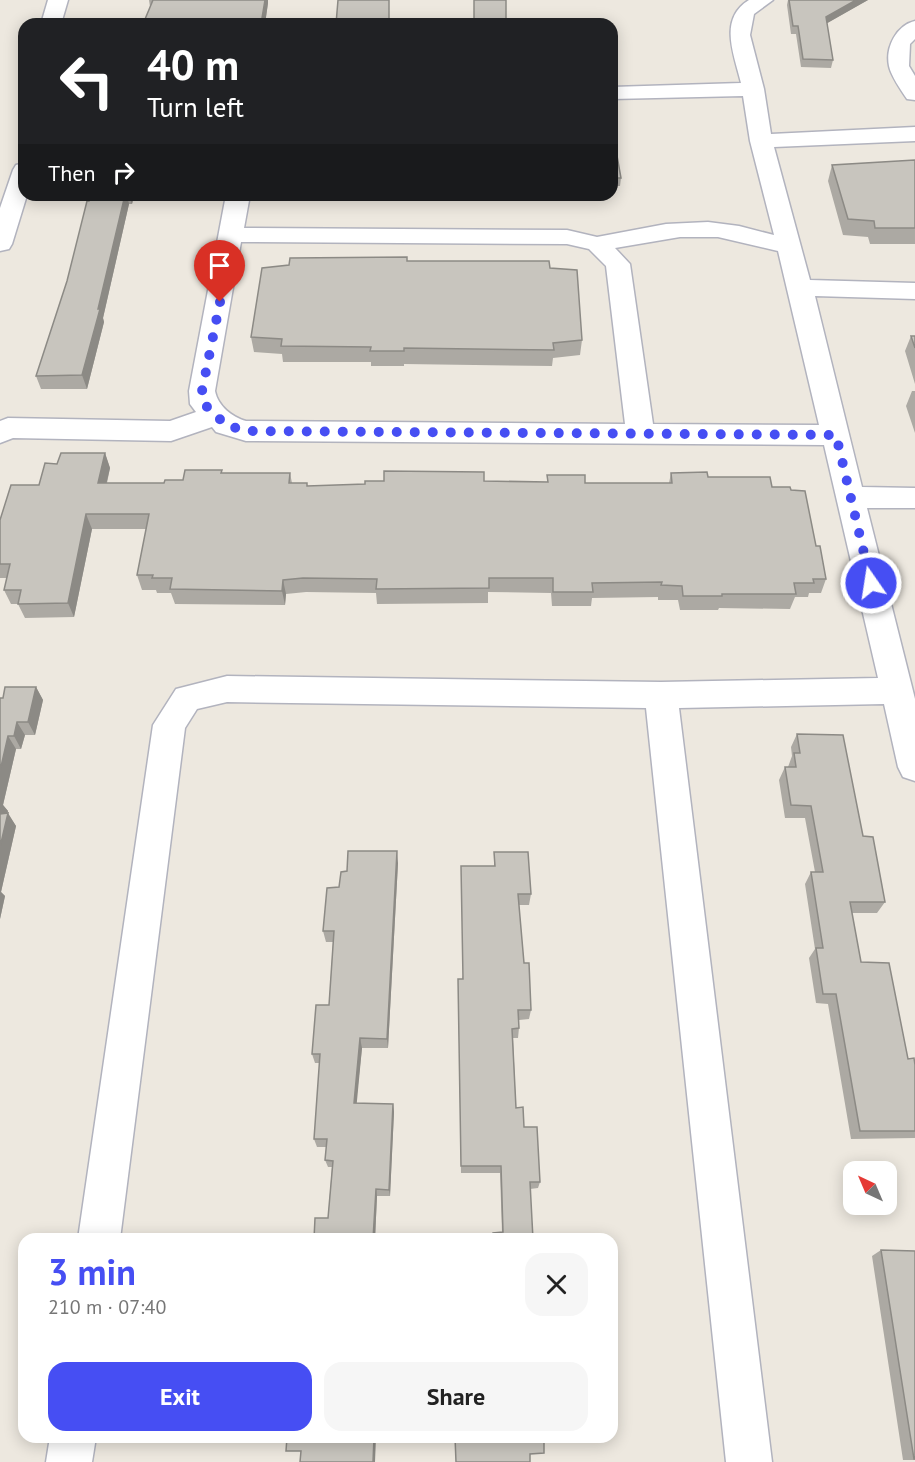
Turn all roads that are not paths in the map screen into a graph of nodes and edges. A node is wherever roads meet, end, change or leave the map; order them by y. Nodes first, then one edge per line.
1 (58, 0) edge
2 (763, 0) edge
3 (53, 18) edge
4 (915, 27) edge
5 (753, 89) junction
6 (618, 93) edge
7 (915, 94) edge
8 (915, 134) edge
9 (761, 141) junction
10 (18, 188) edge
11 (237, 201) edge
12 (233, 235) junction
13 (0, 244) edge
14 (597, 244) junction
15 (790, 247) junction
16 (800, 288) junction
17 (915, 291) edge
18 (215, 416) junction
19 (640, 432) junction
20 (0, 433) edge
21 (836, 435) junction
22 (851, 498) junction
23 (915, 498) edge
24 (897, 691) junction
25 (661, 695) junction
26 (915, 767) edge
27 (100, 1233) edge
28 (72, 1443) edge
29 (69, 1462) edge
30 (749, 1462) edge

1 - 3 street
2 - 5 street
4 - 7 street
5 - 6 street
5 - 9 street
8 - 9 street
9 - 15 street
10 - 13 street
11 - 12 street
12 - 14 street
12 - 18 street
14 - 15 street
14 - 19 street
15 - 16 street
16 - 17 street
16 - 21 street
18 - 19 street
18 - 20 street
19 - 21 street
21 - 22 street
22 - 23 street
22 - 24 street
24 - 25 street
24 - 26 street
25 - 27 street
25 - 30 street
28 - 29 street

